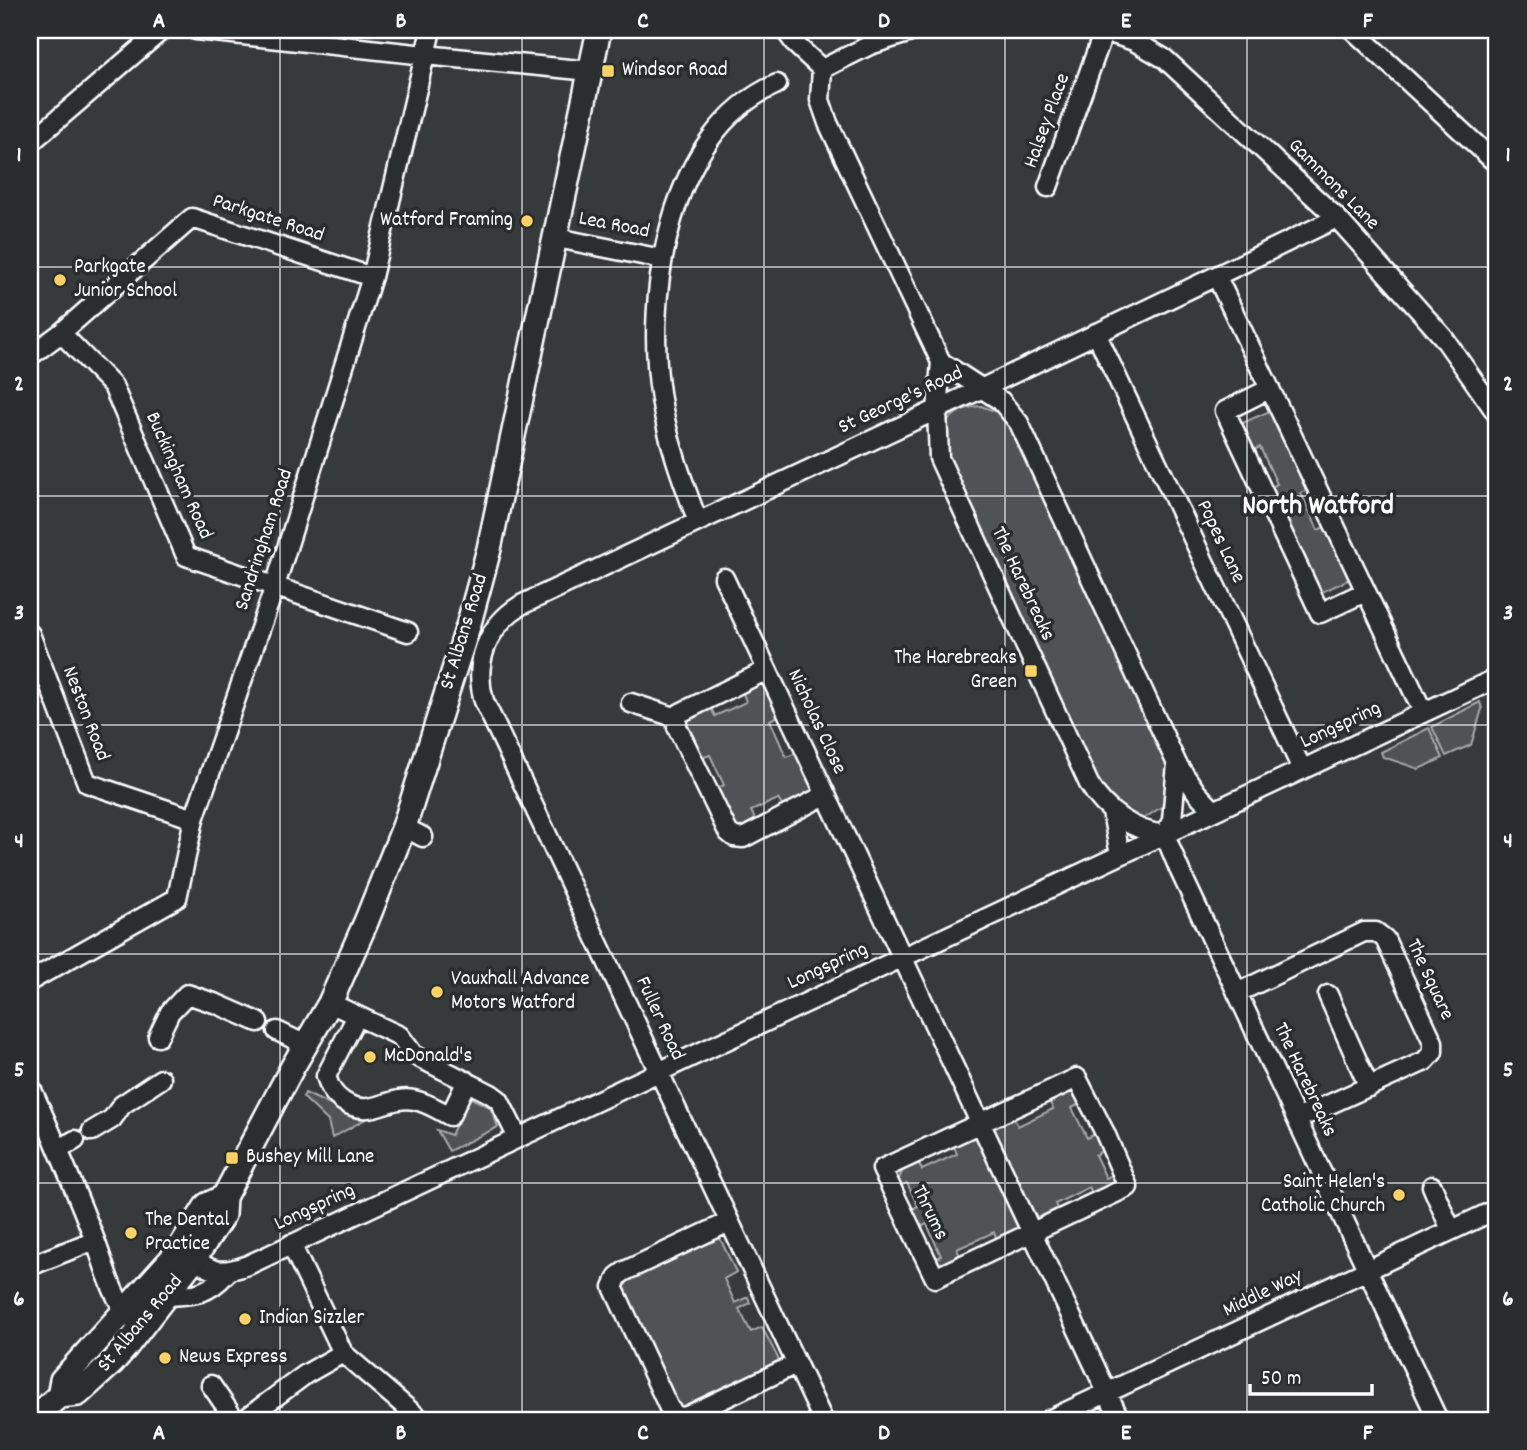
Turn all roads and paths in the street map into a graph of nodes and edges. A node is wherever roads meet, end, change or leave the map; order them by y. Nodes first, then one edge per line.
1 (162, 30) edge
2 (196, 30) edge
3 (431, 30) edge
4 (599, 30) edge
5 (785, 30) edge
6 (917, 30) edge
7 (1102, 30) edge
8 (1353, 30) edge
9 (1134, 35) edge
10 (425, 55) junction
11 (822, 69) junction
12 (590, 71) junction
13 (777, 84) dead end
14 (30, 143) edge
15 (1497, 163) edge
16 (1048, 187) dead end
17 (1336, 218) junction
18 (556, 238) junction
19 (662, 259) junction
20 (372, 277) junction
21 (1217, 277) junction
22 (61, 333) junction
23 (1096, 333) junction
24 (30, 356) edge
25 (941, 362) junction
26 (983, 388) junction
27 (1269, 388) junction
28 (937, 410) junction
29 (1497, 414) edge
30 (698, 522) junction
31 (724, 578) dead end
32 (275, 586) junction
33 (1365, 592) junction
34 (408, 632) dead end
35 (491, 633) joint
36 (30, 634) edge
37 (767, 670) junction
38 (1497, 678) edge
39 (631, 704) dead end
40 (1423, 712) junction
41 (677, 718) junction
42 (1177, 764) junction
43 (1302, 769) junction
44 (825, 795) junction
45 (1213, 810) junction
46 (1112, 812) junction
47 (194, 819) junction
48 (1166, 835) junction
49 (1120, 855) junction
50 (903, 958) junction
51 (30, 981) edge
52 (1237, 993) junction
53 (1328, 995) dead end
54 (330, 1003) junction
55 (356, 1016) junction
56 (258, 1022) dead end
57 (277, 1031) dead end
58 (158, 1037) dead end
59 (306, 1045) junction
60 (659, 1073) junction
61 (161, 1079) dead end
62 (467, 1081) junction
63 (30, 1086) edge
64 (1369, 1087) junction
65 (34, 1106) edge
66 (1297, 1119) junction
67 (980, 1123) junction
68 (92, 1131) dead end
69 (518, 1138) junction
70 (1432, 1186) dead end
71 (1497, 1209) edge
72 (729, 1222) junction
73 (1451, 1230) junction
74 (1032, 1233) junction
75 (95, 1240) junction
76 (291, 1244) junction
77 (187, 1254) junction
78 (30, 1266) edge
79 (1367, 1269) junction
80 (227, 1273) junction
81 (167, 1296) junction
82 (125, 1312) junction
83 (140, 1330) junction
84 (344, 1353) junction
85 (796, 1364) junction
86 (211, 1385) dead end
87 (1107, 1393) junction
88 (60, 1396) junction
89 (415, 1419) edge
90 (31, 1420) edge
91 (234, 1420) edge
92 (244, 1420) edge
93 (823, 1420) edge
94 (1049, 1420) edge
95 (1120, 1420) edge
96 (1438, 1420) edge

1 - 14 street
2 - 10 street
3 - 10 street, Sandringham Road
4 - 12 main road, St Albans Road
5 - 11 street
6 - 11 street
7 - 9 street, Gammons Lane
7 - 16 street, Halsey Place
8 - 15 street
9 - 17 street, Gammons Lane
10 - 12 street
10 - 20 street, Sandringham Road
11 - 25 street
12 - 18 main road, St Albans Road
13 - 19 street
17 - 21 street, St George's Road
17 - 29 street, Gammons Lane
18 - 19 street, Lea Road
18 - 54 main road, St Albans Road
19 - 30 street
20 - 22 street, Parkgate Road
20 - 32 street, Sandringham Road
21 - 23 street, St George's Road
21 - 27 street
22 - 24 street, Parkgate Road
22 - 32 street, Buckingham Road
23 - 26 street, St George's Road
23 - 43 street, Popes Lane
25 - 26 street
25 - 28 street, The Harebreaks
26 - 28 street, St George's Road
26 - 42 street
27 - 33 street
27 - 33 street
28 - 30 street, St George's Road
28 - 46 street, The Harebreaks
30 - 35 street, St George's Road
31 - 37 street
32 - 34 street, Buckingham Road
32 - 47 street, Sandringham Road
33 - 40 street
35 - 60 street, Fuller Road
36 - 47 street, Neston Road
37 - 41 street, Nicholas Close
37 - 44 street, Nicholas Close
38 - 40 street, Longspring
39 - 41 street
40 - 43 street, Longspring
41 - 44 street, Nicholas Close
42 - 45 street
42 - 48 street
43 - 45 street, Longspring
44 - 50 street, Nicholas Close
45 - 48 street, Longspring
46 - 48 street, The Harebreaks
46 - 49 street, The Harebreaks
47 - 51 street, Sandringham Road
48 - 49 street, Longspring
48 - 52 street, The Harebreaks
49 - 50 street, Longspring
50 - 60 street, Longspring
50 - 67 street
52 - 64 street, The Square
52 - 66 street, The Harebreaks
53 - 64 street
54 - 55 street
54 - 59 main road, St Albans Road
55 - 62 street
55 - 62 street
56 - 58 street
57 - 59 street
59 - 77 main road, St Albans Road
60 - 69 street, Longspring
60 - 72 street, Fuller Road
61 - 68 street
62 - 69 street
63 - 65 street
64 - 66 street, The Square
65 - 75 street
66 - 79 street, The Harebreaks
67 - 74 street
67 - 74 street, Thrums
67 - 74 street, Thrums
69 - 76 street, Longspring
70 - 73 street
71 - 73 street, Middle Way
72 - 85 street, Fuller Road
72 - 85 street
73 - 79 street, Middle Way
74 - 87 street
75 - 78 street
75 - 82 street
76 - 80 street, Longspring
76 - 84 street
77 - 80 street
77 - 81 main road, St Albans Road
77 - 82 main road, St Albans Road
79 - 87 street, Middle Way
79 - 96 street, The Harebreaks
80 - 81 street, Longspring
81 - 83 main road, St Albans Road
82 - 83 street
82 - 88 main road, St Albans Road
83 - 88 main road, St Albans Road
84 - 89 street
84 - 92 street
85 - 93 street, Fuller Road
86 - 91 street
87 - 94 street, Middle Way
87 - 95 street
88 - 90 main road, St Albans Road

